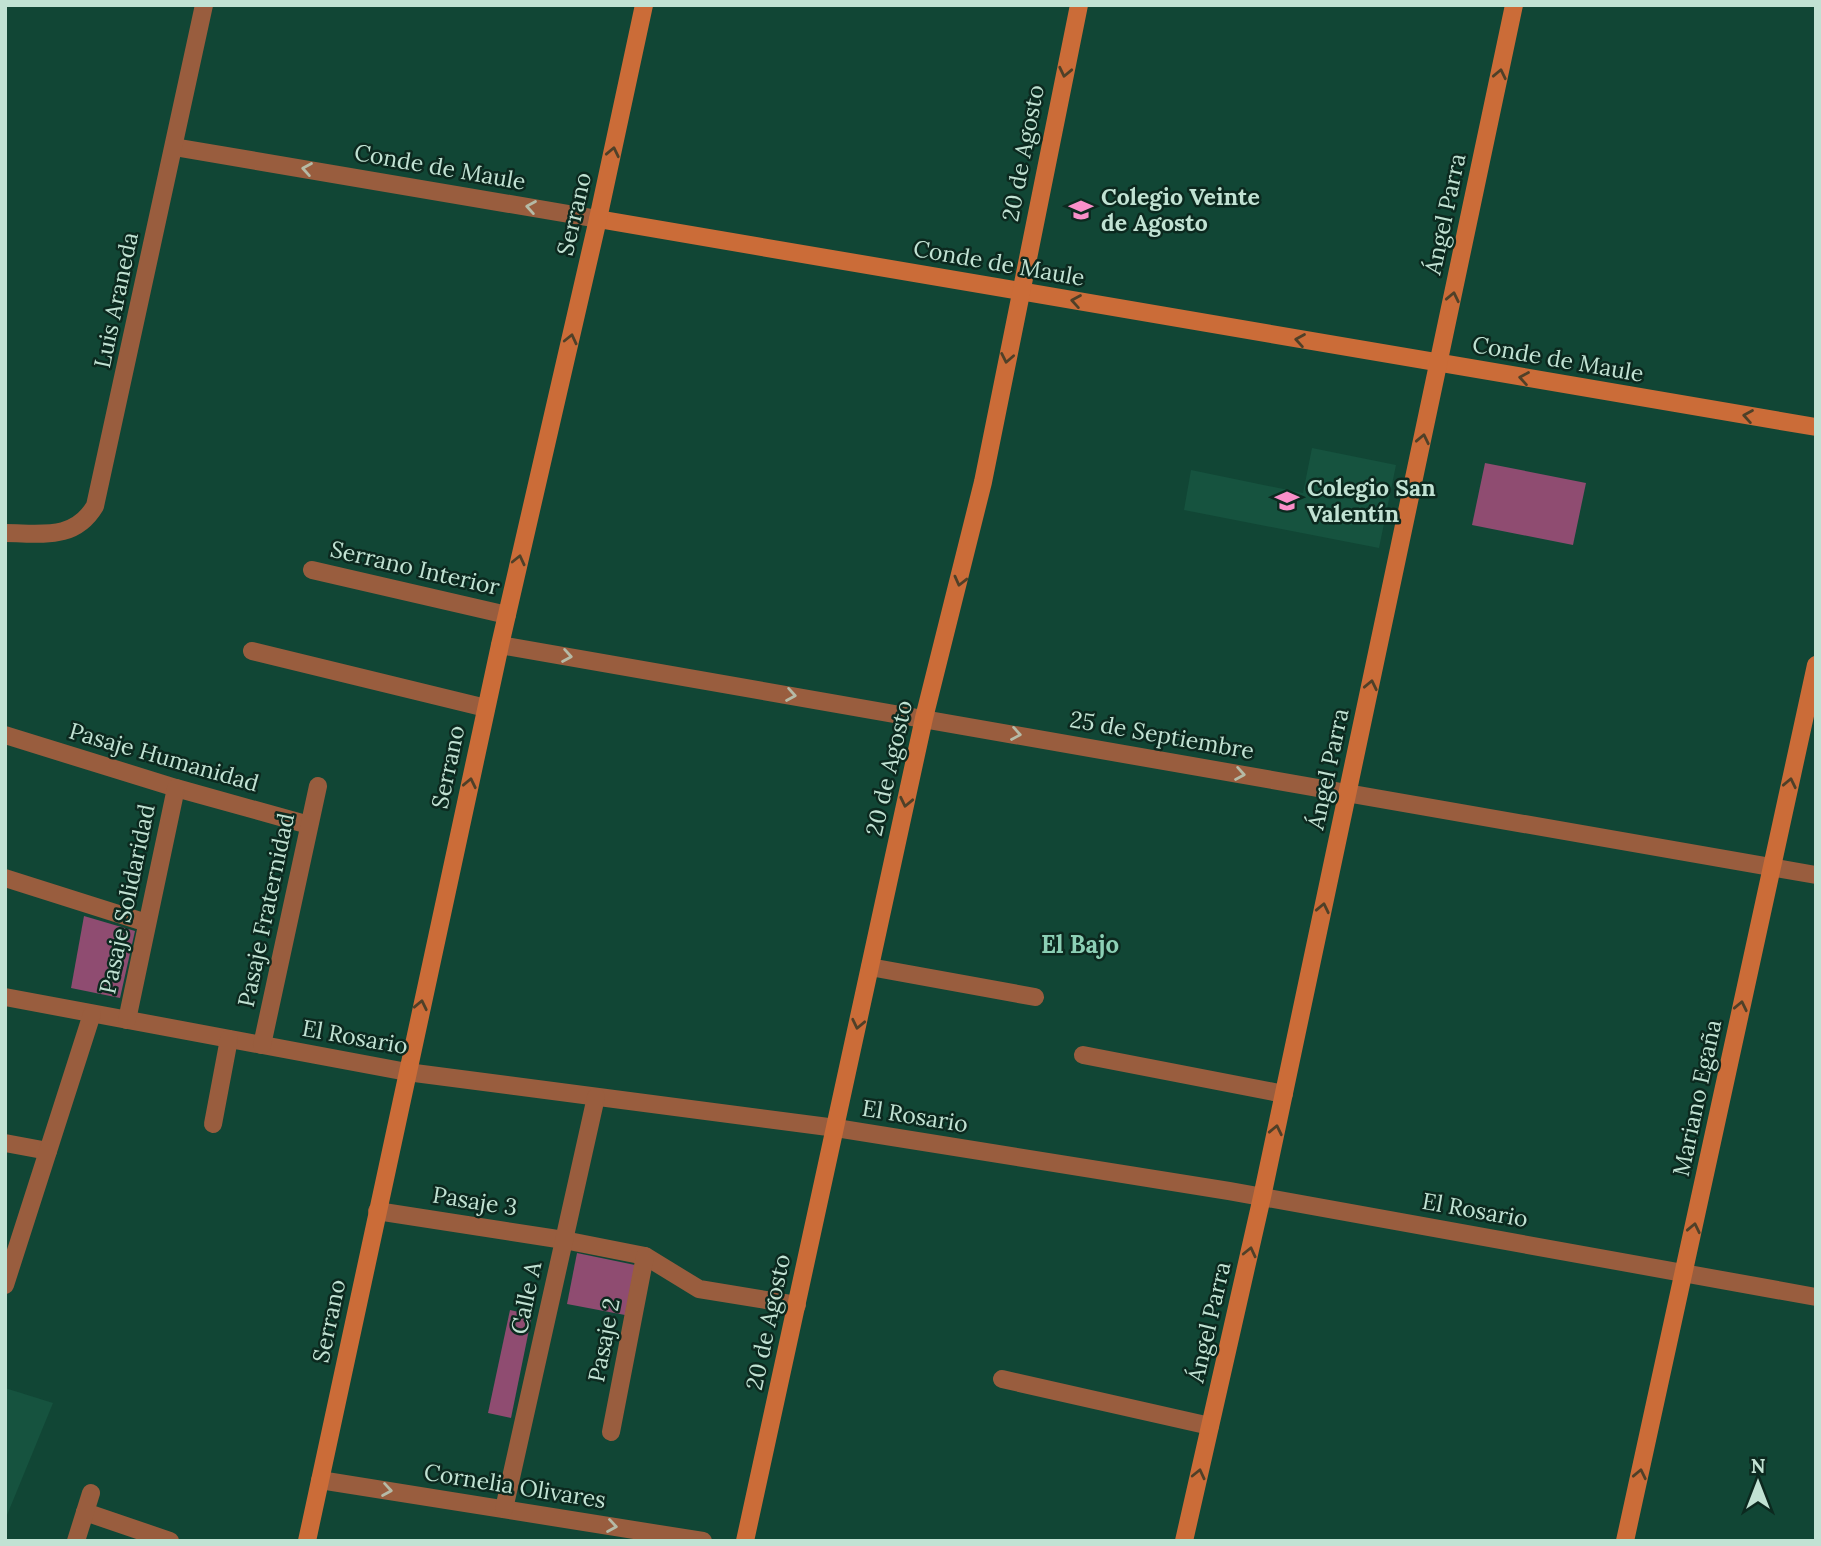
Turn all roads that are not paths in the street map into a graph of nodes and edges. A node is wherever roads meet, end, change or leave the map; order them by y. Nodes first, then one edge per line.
1 (204, 5) edge
2 (644, 5) edge
3 (1079, 5) edge
4 (1514, 5) edge
5 (174, 147) junction
6 (598, 219) junction
7 (1021, 291) junction
8 (1439, 364) junction
9 (1816, 427) edge
10 (5, 533) edge
11 (312, 570) dead end
12 (507, 614) junction
13 (500, 645) junction
14 (252, 651) dead end
15 (1816, 665) edge
16 (486, 708) junction
17 (924, 718) junction
18 (5, 736) edge
19 (318, 786) dead end
20 (176, 788) junction
21 (1348, 793) junction
22 (309, 825) junction
23 (1771, 867) junction
24 (1816, 875) edge
25 (5, 878) edge
26 (147, 923) junction
27 (870, 967) junction
28 (5, 997) edge
29 (1035, 997) dead end
30 (92, 1014) junction
31 (127, 1020) junction
32 (229, 1039) junction
33 (262, 1045) junction
34 (1083, 1055) dead end
35 (407, 1072) junction
36 (1284, 1094) junction
37 (596, 1097) junction
38 (213, 1124) dead end
39 (836, 1128) junction
40 (5, 1143) edge
41 (48, 1151) junction
42 (1262, 1197) junction
43 (377, 1211) junction
44 (564, 1240) junction
45 (645, 1256) junction
46 (1684, 1272) junction
47 (6, 1282) edge
48 (1816, 1297) edge
49 (797, 1305) junction
50 (1002, 1379) dead end
51 (1210, 1426) junction
52 (611, 1432) dead end
53 (320, 1480) junction
54 (91, 1493) dead end
55 (505, 1509) junction
56 (85, 1512) junction
57 (76, 1541) edge
58 (170, 1541) edge
59 (307, 1541) edge
60 (703, 1541) edge
61 (745, 1541) edge
62 (1184, 1541) edge
63 (1625, 1541) edge

1 - 5 street, Luis Araneda
6 -> 2 street, Serrano
3 -> 7 street, 20 de Agosto
8 -> 4 street, Ángel Parra
6 -> 5 street, Conde de Maule
5 - 10 street, Luis Araneda
6 - 7 street, Conde de Maule
12 -> 6 street, Serrano
8 -> 7 street, Conde de Maule
7 -> 17 street, 20 de Agosto
9 -> 8 street, Conde de Maule
21 -> 8 street, Ángel Parra
11 - 12 street, Serrano Interior
12 - 13 street, Serrano
13 - 16 street, Serrano
13 -> 17 street, 25 de Septiembre
14 - 16 street
23 -> 15 street, Mariano Egaña
35 -> 16 street, Serrano
17 -> 21 street, 25 de Septiembre
17 -> 27 street, 20 de Agosto
18 - 20 street, Pasaje Humanidad
19 - 22 street, Pasaje Fraternidad
20 - 22 street, Pasaje Humanidad
20 - 26 street, Pasaje Solidaridad
21 - 23 street, 25 de Septiembre
36 -> 21 street, Ángel Parra
22 - 33 street, Pasaje Fraternidad
23 - 24 street, 25 de Septiembre
46 -> 23 street, Mariano Egaña
25 - 26 street
26 - 31 street, Pasaje Solidaridad
27 - 29 street
27 -> 39 street, 20 de Agosto
28 - 30 street, El Rosario
30 - 31 street, El Rosario
30 - 41 street, Pasaje Solidaridad
31 - 32 street, El Rosario
32 - 33 street, El Rosario
32 - 38 street
33 - 35 street, El Rosario
34 - 36 street
35 - 37 street, El Rosario
35 - 43 street, Serrano
42 -> 36 street, Ángel Parra
37 - 39 street, El Rosario
37 - 44 street, Calle A
39 - 42 street, El Rosario
39 - 49 street, 20 de Agosto
40 - 41 street
41 - 47 street, Pasaje Solidaridad
42 - 46 street, El Rosario
51 -> 42 street, Ángel Parra
43 - 44 street, Pasaje 3
43 - 53 street, Serrano
44 - 45 street, Pasaje 3
44 - 55 street, Calle A
45 - 49 street
45 - 52 street, Pasaje 2
46 - 48 street, El Rosario
63 -> 46 street, Mariano Egaña
49 - 61 street, 20 de Agosto
50 - 51 street
62 -> 51 street, Ángel Parra
53 -> 55 street, Cornelia Olivares
53 - 59 street, Serrano
54 - 56 street
55 -> 60 street, Cornelia Olivares
56 - 57 street
56 - 58 street

